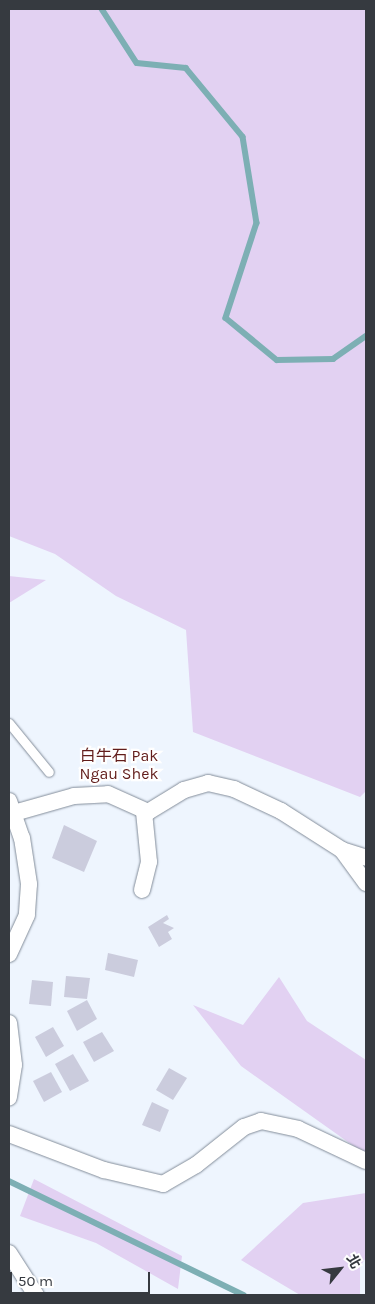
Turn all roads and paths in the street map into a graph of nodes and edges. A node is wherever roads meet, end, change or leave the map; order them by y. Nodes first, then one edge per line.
1 (9, 723) edge
2 (49, 772) dead end
3 (11, 807) edge
4 (144, 812) junction
5 (342, 850) junction
6 (366, 858) edge
7 (366, 883) edge
8 (142, 890) dead end
9 (9, 954) edge
10 (9, 1023) edge
11 (9, 1098) edge
12 (9, 1134) edge
13 (366, 1161) edge
14 (9, 1253) edge
15 (36, 1295) edge

1 - 2 lane
3 - 4 street
3 - 9 street
4 - 5 street
4 - 8 street
5 - 6 street
5 - 7 street
10 - 11 street
12 - 13 street
14 - 15 street

